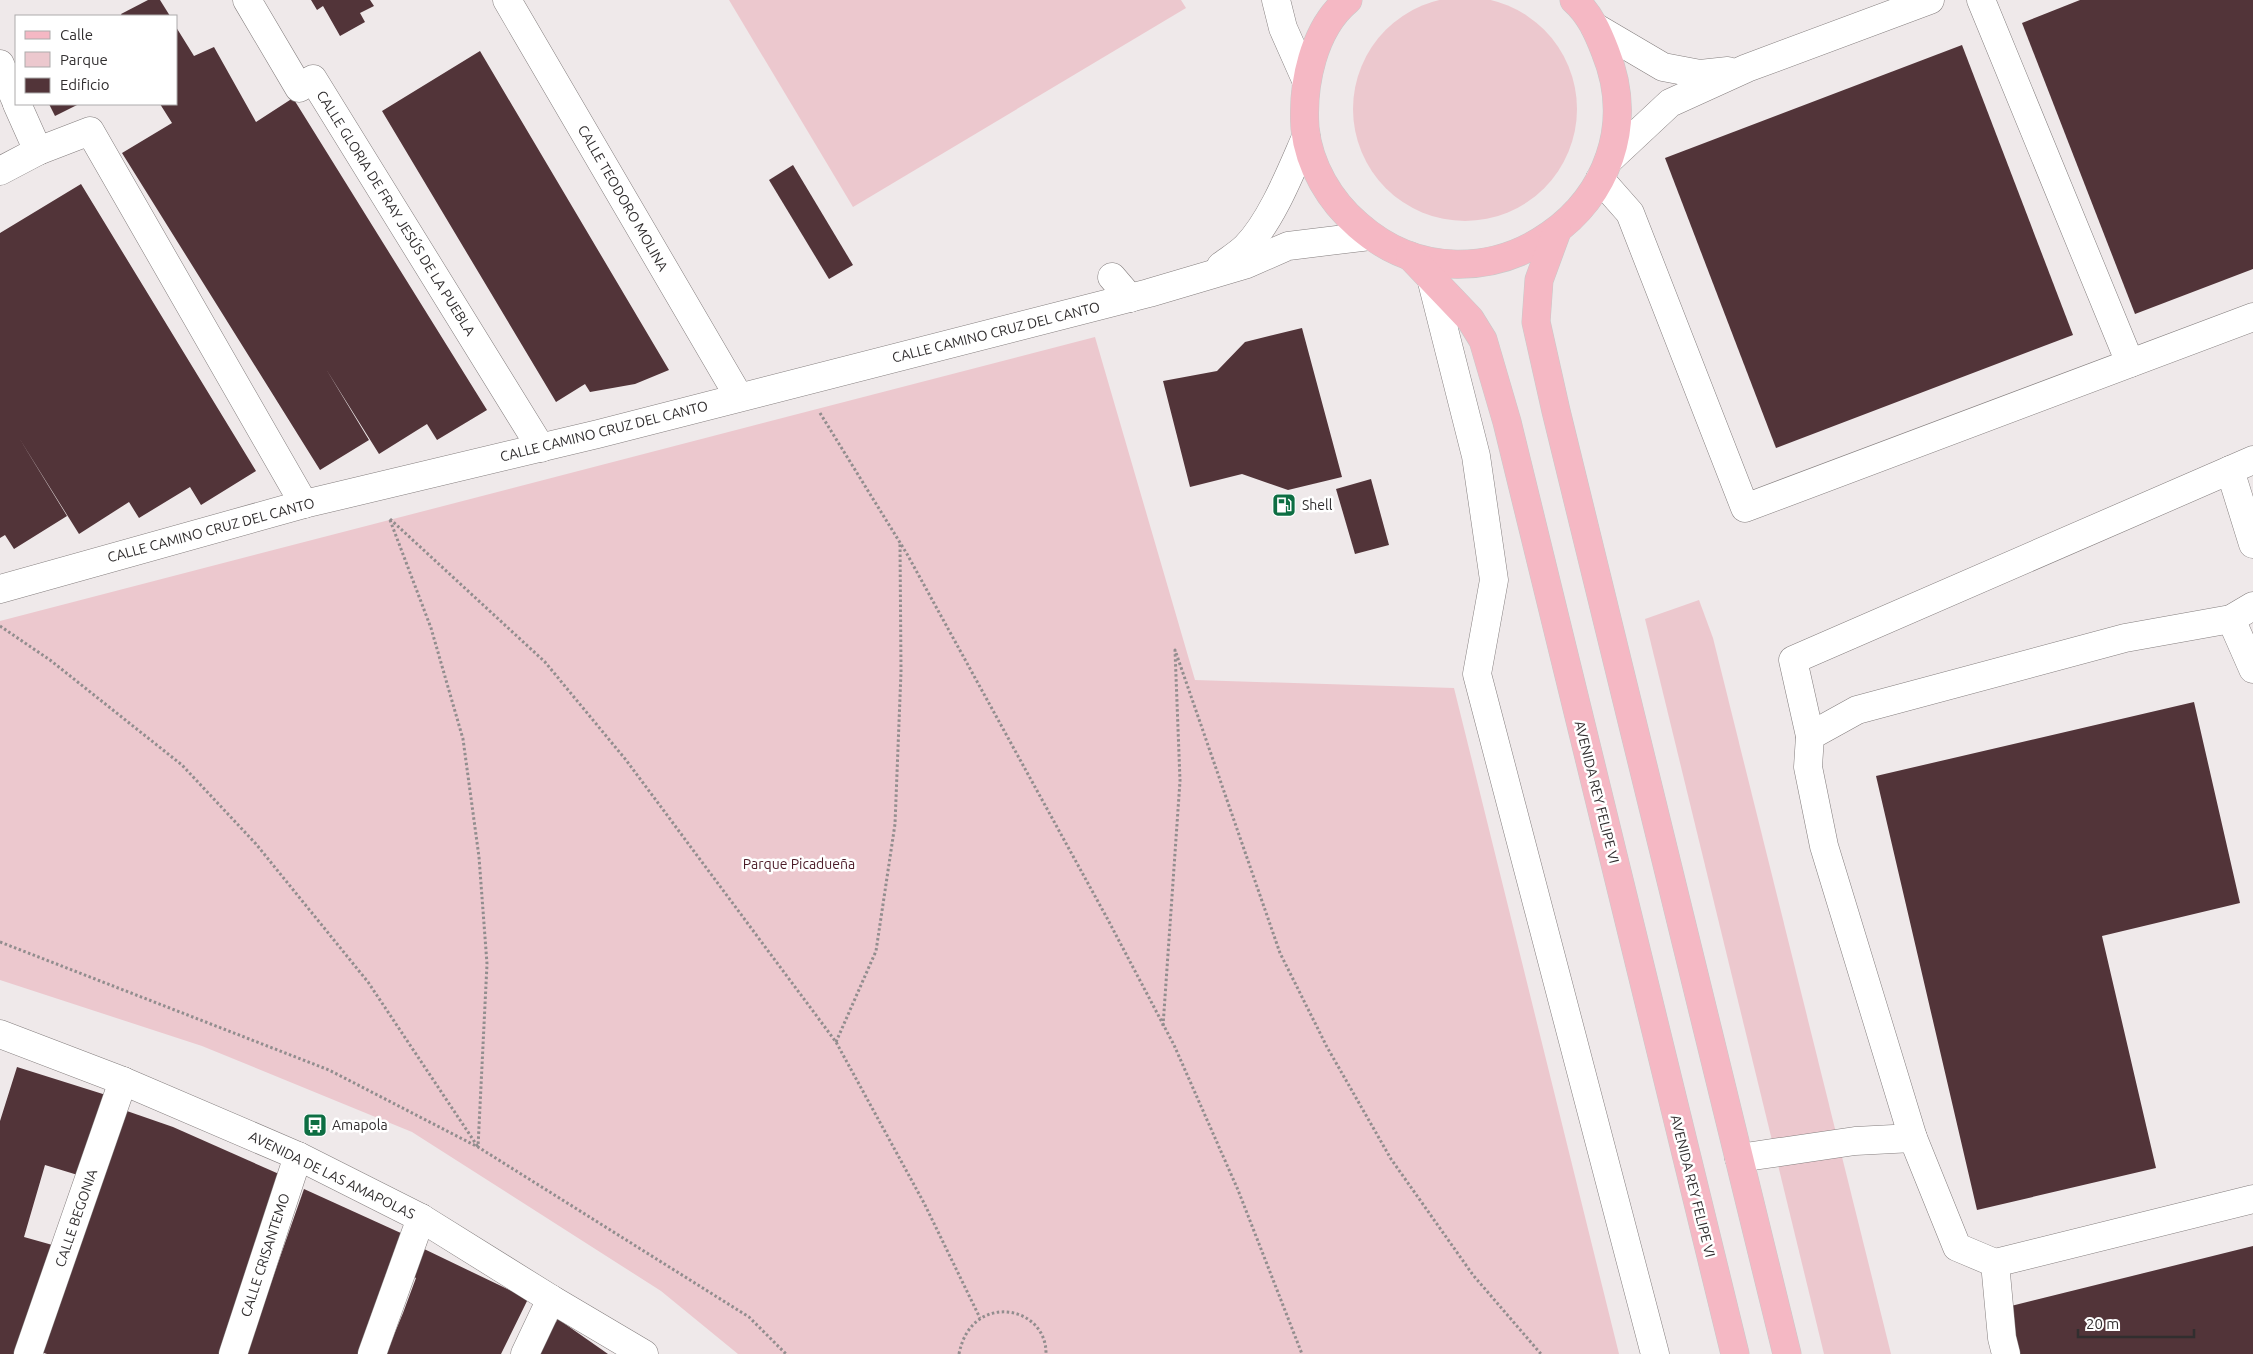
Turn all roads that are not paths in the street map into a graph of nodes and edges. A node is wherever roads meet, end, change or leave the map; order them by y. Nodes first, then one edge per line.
1 (247, 0) edge
2 (507, 0) edge
3 (1276, 0) edge
4 (1574, 0) edge
5 (1930, 0) edge
6 (1981, 0) edge
7 (1344, 2) edge
8 (1595, 27) junction
9 (0, 64) edge
10 (1747, 68) junction
11 (1306, 80) junction
12 (15, 98) edge
13 (18, 105) edge
14 (1306, 137) junction
15 (38, 151) junction
16 (1605, 170) junction
17 (0, 171) edge
18 (1557, 231) junction
19 (1370, 236) junction
20 (1410, 256) junction
21 (1208, 276) junction
22 (1112, 277) dead end
23 (1431, 278) junction
24 (1130, 298) junction
25 (2253, 317) edge
26 (2130, 363) junction
27 (739, 397) junction
28 (541, 448) junction
29 (2242, 465) edge
30 (304, 504) junction
31 (2253, 544) edge
32 (0, 589) edge
33 (2242, 612) edge
34 (2253, 669) edge
35 (1810, 736) junction
36 (0, 1034) edge
37 (124, 1081) junction
38 (1912, 1138) junction
39 (298, 1156) junction
40 (1739, 1158) junction
41 (2253, 1200) edge
42 (421, 1218) junction
43 (1995, 1263) junction
44 (551, 1299) junction
45 (28, 1354) edge
46 (233, 1354) edge
47 (372, 1354) edge
48 (525, 1354) edge
49 (644, 1354) edge
50 (1655, 1354) edge
51 (1734, 1354) edge
52 (1787, 1354) edge
53 (2006, 1354) edge

1 - 28 street, CALLE GLORIA DE FRAY JESÚS DE LA PUEBLA
2 - 27 street, CALLE TEODORO MOLINA
3 - 11 street
4 - 8 main road
5 - 10 street
6 - 26 street
7 - 11 main road
8 - 10 street
8 - 16 main road
9 - 12 street
10 - 16 street
11 - 14 main road
13 - 15 street
14 - 19 main road
14 - 21 street, CALLE CAMINO CRUZ DEL CANTO
15 - 17 street
15 - 30 street
16 - 18 main road
16 - 26 street
18 - 20 main road
18 - 40 main road
19 - 20 main road
19 - 21 street, CALLE CAMINO CRUZ DEL CANTO
20 - 23 main road, AVENIDA REY FELIPE VI
21 - 24 street, CALLE CAMINO CRUZ DEL CANTO
22 - 24 street
23 - 50 street
23 - 51 main road, AVENIDA REY FELIPE VI
24 - 27 street, CALLE CAMINO CRUZ DEL CANTO
25 - 26 street
27 - 28 street, CALLE CAMINO CRUZ DEL CANTO
28 - 30 street, CALLE CAMINO CRUZ DEL CANTO
29 - 31 street
29 - 35 street
30 - 32 street, CALLE CAMINO CRUZ DEL CANTO
33 - 34 street
33 - 35 street
35 - 38 street
36 - 37 street, AVENIDA DE LAS AMAPOLAS
37 - 39 street, AVENIDA DE LAS AMAPOLAS
37 - 45 street, CALLE BEGONIA
38 - 40 street
38 - 43 street
39 - 42 street, AVENIDA DE LAS AMAPOLAS
39 - 46 street, CALLE CRISANTEMO
40 - 52 main road
41 - 43 street
42 - 44 street, AVENIDA DE LAS AMAPOLAS
42 - 47 street
43 - 53 street
44 - 48 street
44 - 49 street, AVENIDA DE LAS AMAPOLAS

